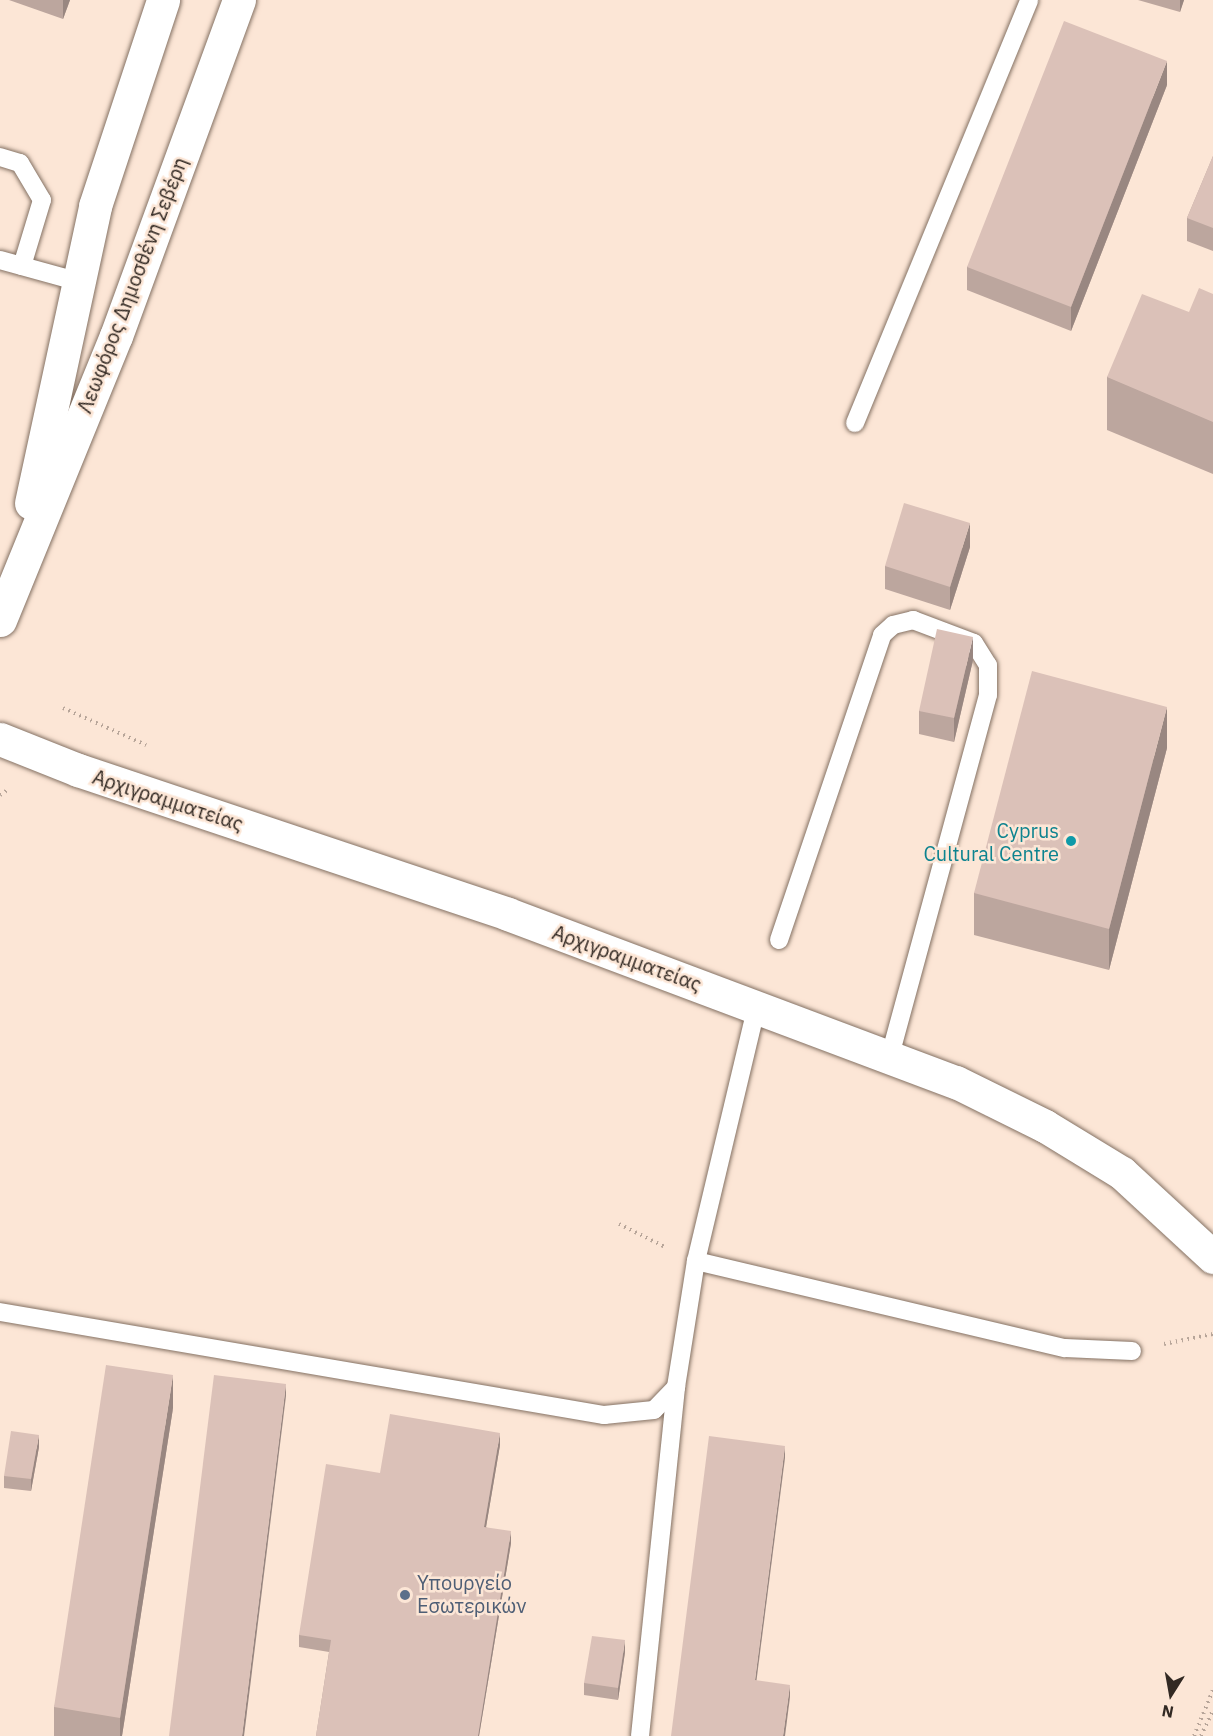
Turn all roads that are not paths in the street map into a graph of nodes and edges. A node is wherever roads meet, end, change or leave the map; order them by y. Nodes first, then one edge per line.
1 (163, 0) edge
2 (239, 0) edge
3 (1029, 0) edge
4 (0, 157) edge
5 (0, 260) edge
6 (22, 266) junction
7 (76, 281) junction
8 (855, 423) dead end
9 (18, 567) junction
10 (0, 620) edge
11 (0, 739) edge
12 (778, 940) dead end
13 (757, 1005) junction
14 (890, 1054) junction
15 (1213, 1257) edge
16 (696, 1261) junction
17 (0, 1312) edge
18 (1132, 1351) road end
19 (676, 1388) junction
20 (640, 1736) edge

1 - 7 street, Λεωφόρος Δημοσθένη Σεβέρη
2 - 9 street, Λεωφόρος Δημοσθένη Σεβέρη
3 - 8 lane
4 - 6 lane
5 - 6 lane
6 - 7 lane
7 - 9 street, Λεωφόρος Δημοσθένη Σεβέρη
9 - 10 street, Λεωφόρος Δημοσθένη Σεβέρη
11 - 13 street, Αρχιγραμματείας
12 - 14 lane
13 - 14 street, Αρχιγραμματείας
13 - 16 lane
14 - 15 street, Αρχιγραμματείας
16 - 18 lane
16 - 19 lane
17 - 19 lane
19 - 20 lane

